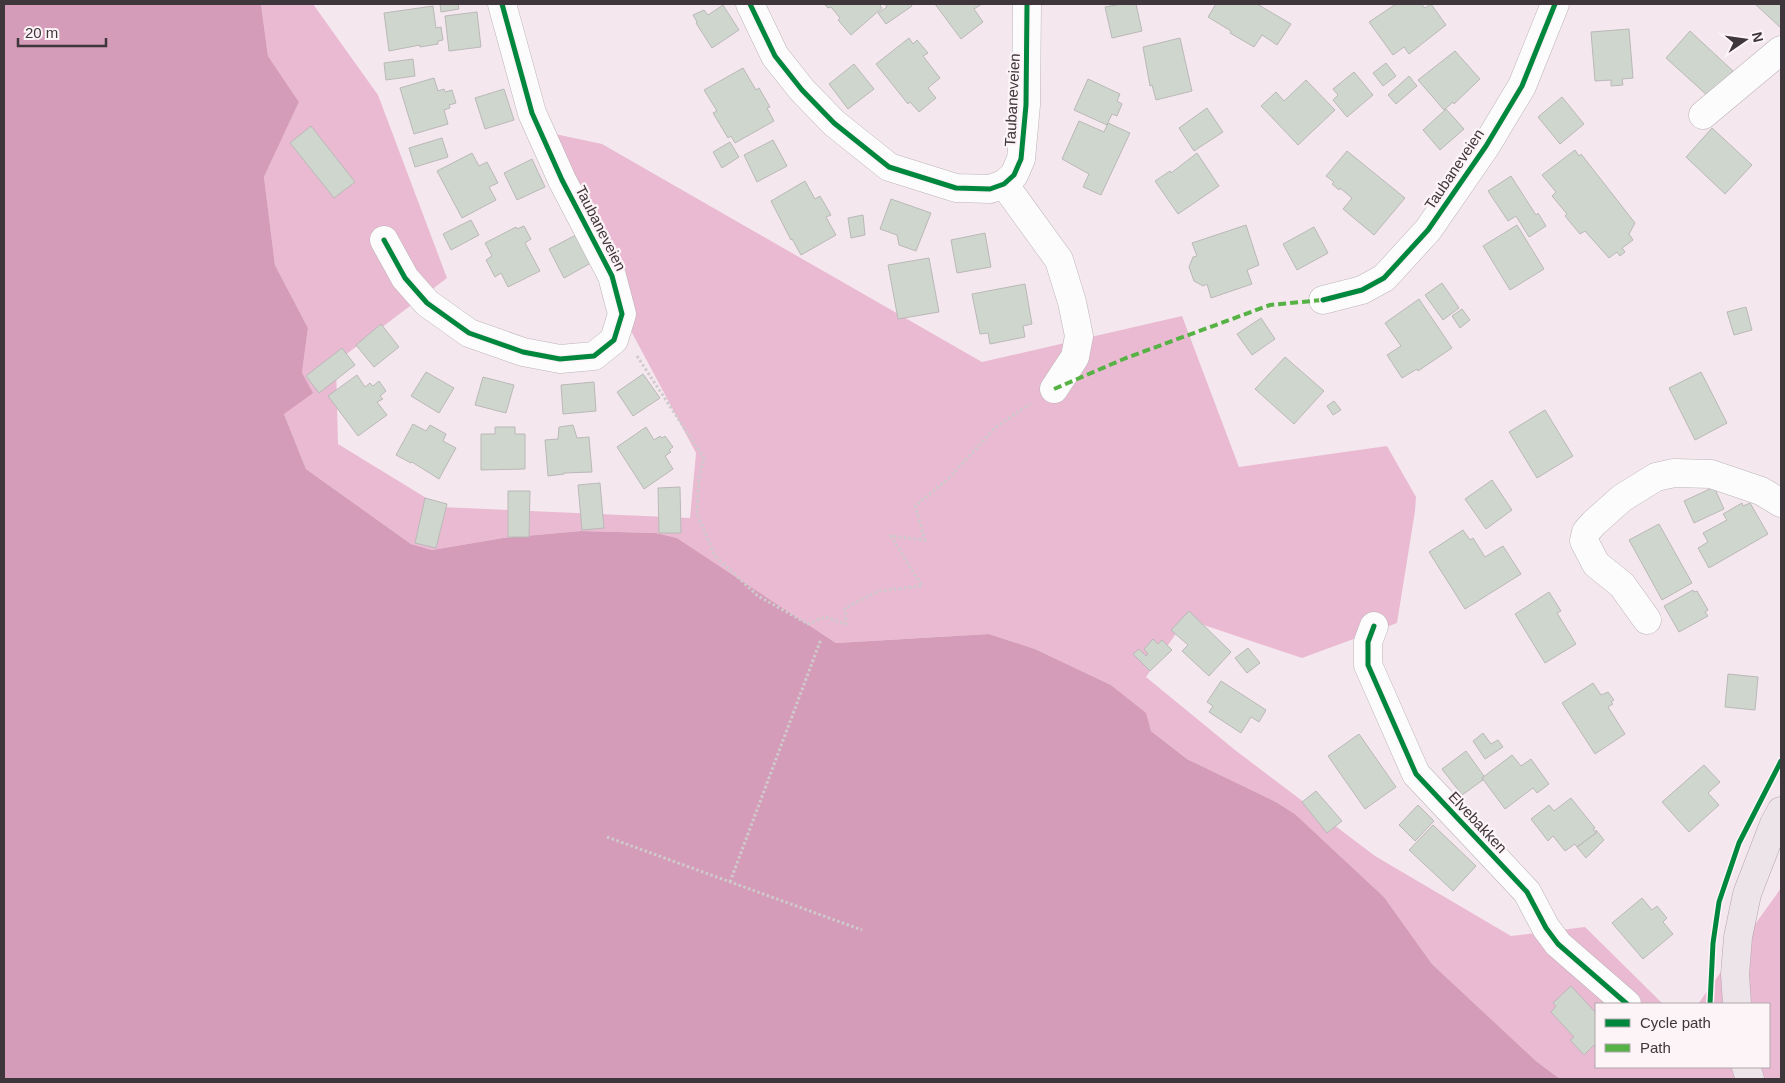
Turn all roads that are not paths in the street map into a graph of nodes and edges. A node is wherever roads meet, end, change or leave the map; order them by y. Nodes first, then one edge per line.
1 (502, 4) edge
2 (750, 4) edge
3 (1027, 4) edge
4 (1555, 4) edge
5 (1781, 50) edge
6 (1703, 115) dead end
7 (1004, 184) junction
8 (384, 240) dead end
9 (1323, 300) dead end
10 (1054, 388) road end
11 (1781, 503) edge
12 (1647, 620) dead end
13 (1374, 626) dead end
14 (1781, 811) edge
15 (1626, 1003) edge
16 (1737, 1003) edge

1 - 8 street, Taubaneveien
2 - 7 street
3 - 7 street, Taubaneveien
4 - 9 street, Taubaneveien
5 - 6 street
7 - 10 street
11 - 12 street
13 - 15 street, Elvebakken
14 - 16 main road

